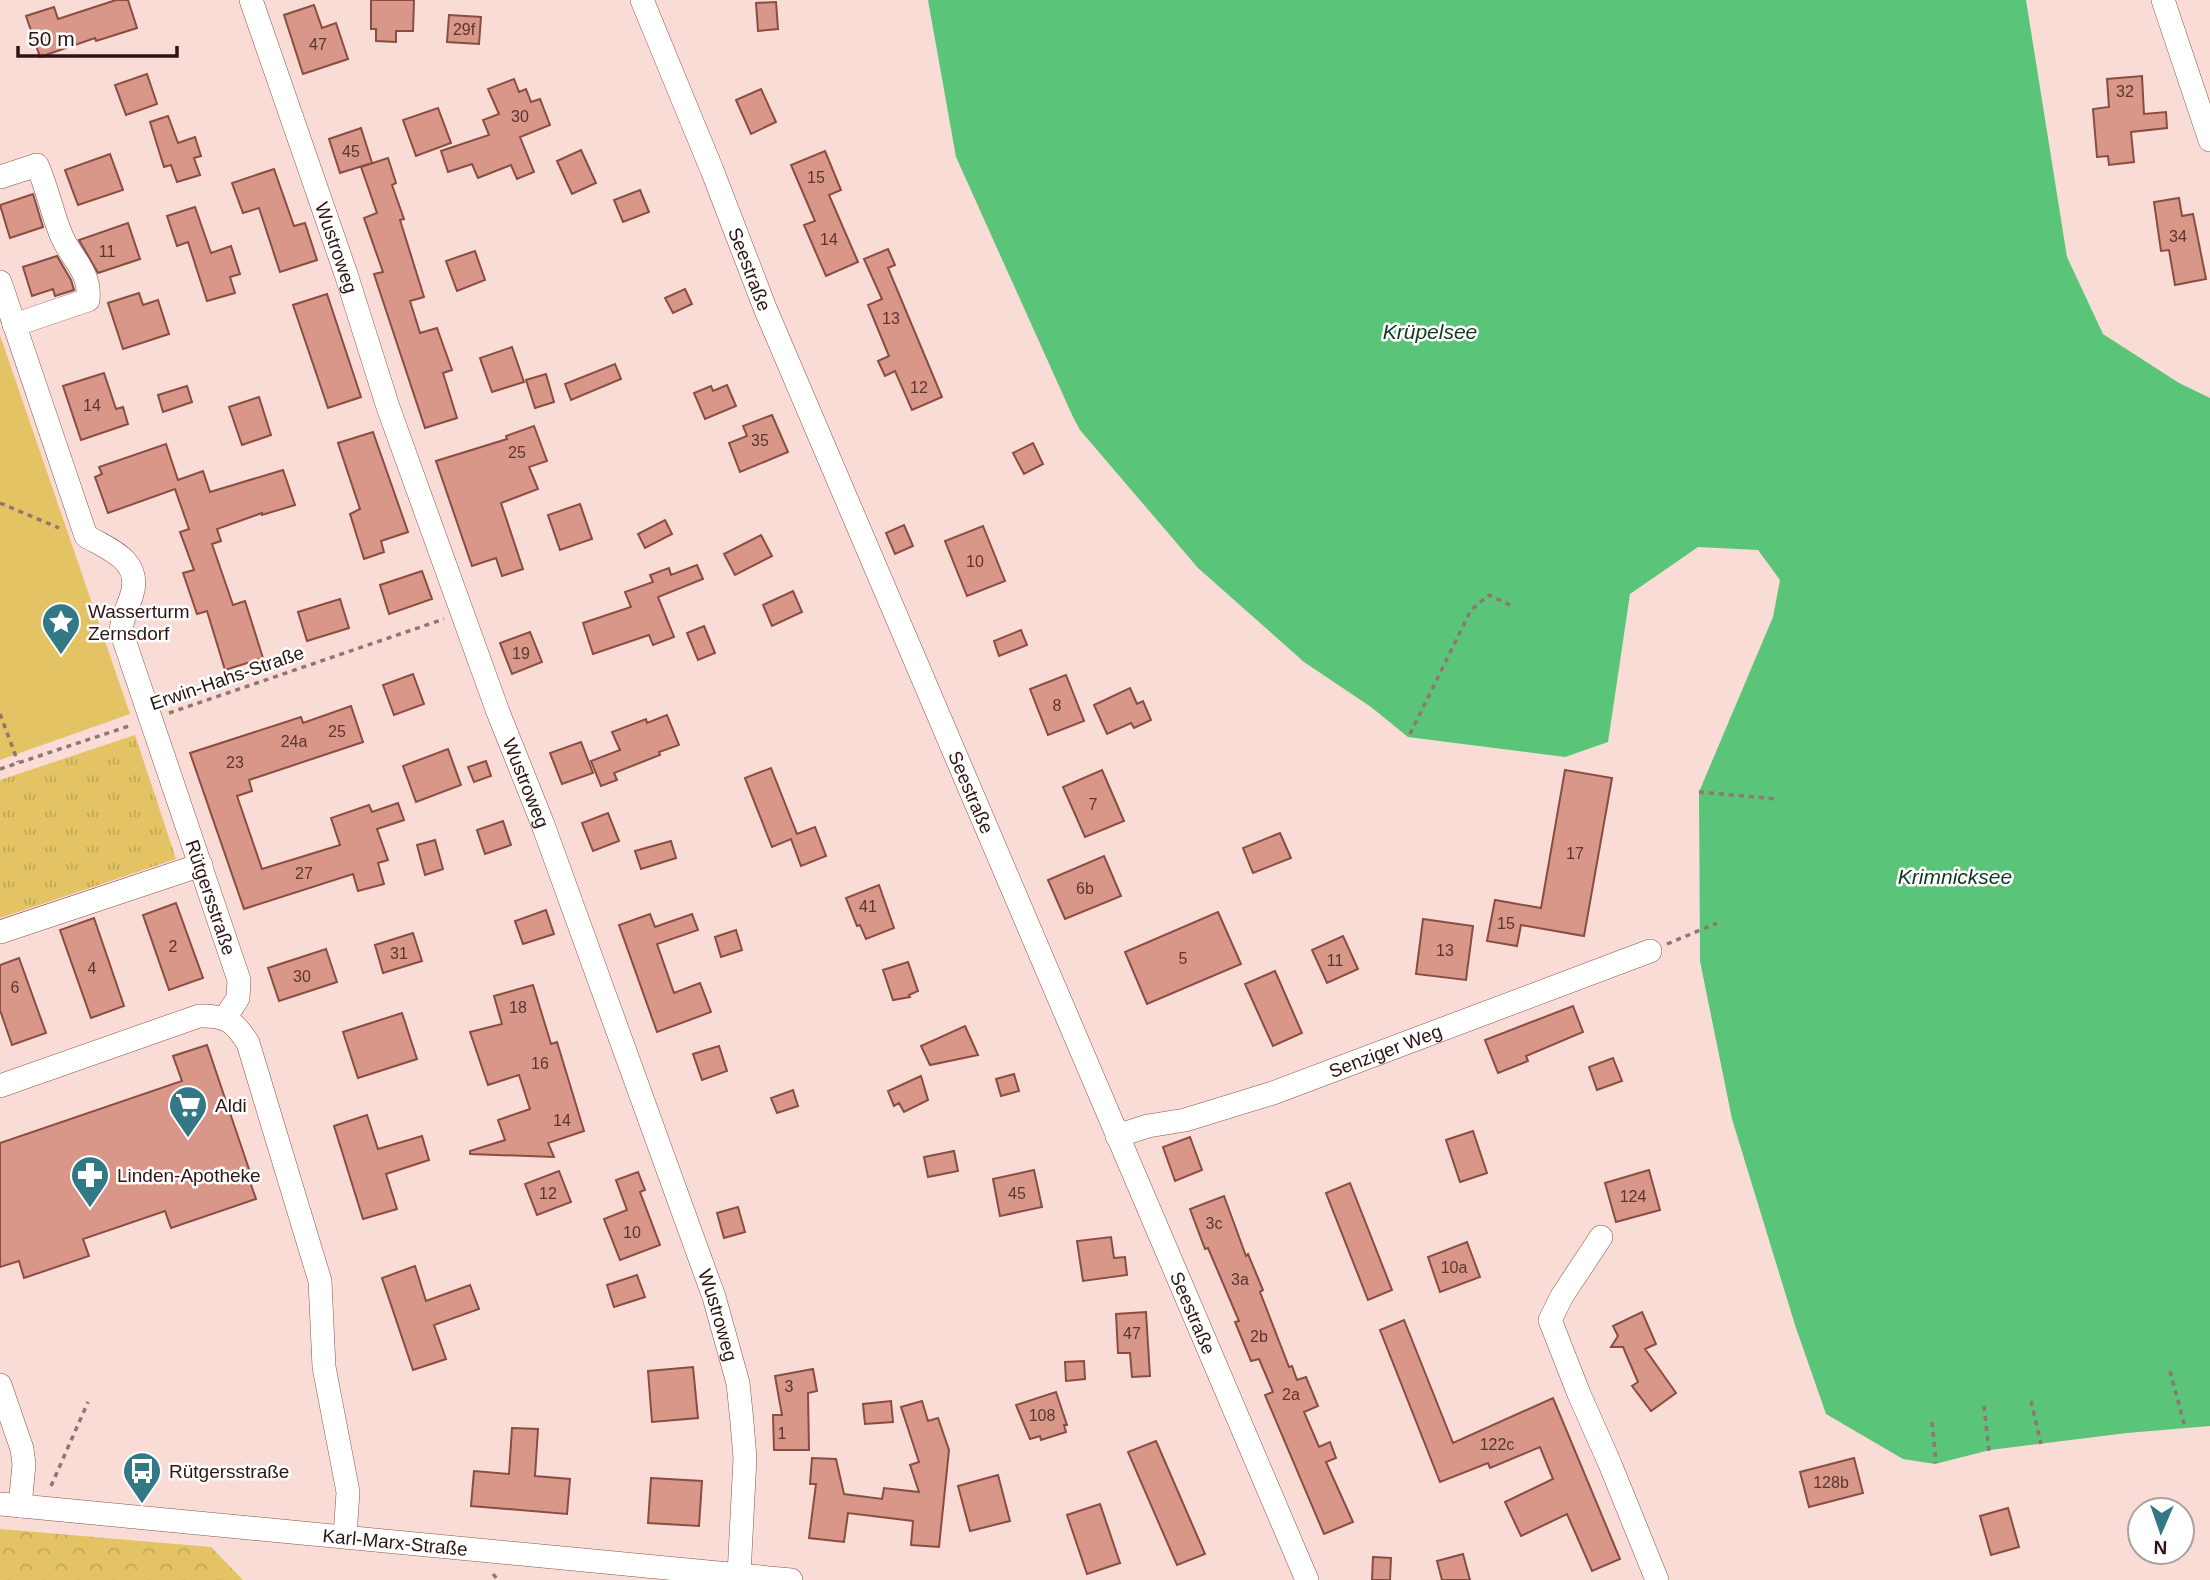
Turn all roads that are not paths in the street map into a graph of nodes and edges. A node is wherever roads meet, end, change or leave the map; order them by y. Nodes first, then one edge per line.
1 (251, 0) edge
2 (642, 0) edge
3 (2163, 0) edge
4 (2210, 140) edge
5 (0, 177) edge
6 (0, 282) edge
7 (14, 325) junction
8 (201, 866) junction
9 (0, 932) edge
10 (1650, 951) dead end
11 (225, 1018) junction
12 (0, 1086) edge
13 (1117, 1136) junction
14 (1601, 1237) dead end
15 (0, 1385) edge
16 (10, 1505) edge
17 (345, 1536) junction
18 (577, 1570) edge
19 (739, 1575) junction
20 (791, 1580) edge
21 (1307, 1580) edge
22 (1657, 1580) edge

1 - 19 street, Wustroweg
2 - 13 street, Seestraße
3 - 4 street
5 - 7 street
6 - 7 street
7 - 8 street, Rütgersstraße
8 - 9 street
8 - 11 street, Rütgersstraße
10 - 13 street, Senziger Weg
11 - 12 street
11 - 17 street
13 - 21 street, Seestraße
14 - 22 street
15 - 16 street
16 - 17 street, Karl-Marx-Straße
17 - 18 street, Karl-Marx-Straße
18 - 19 street, Karl-Marx-Straße
19 - 20 street, Karl-Marx-Straße

